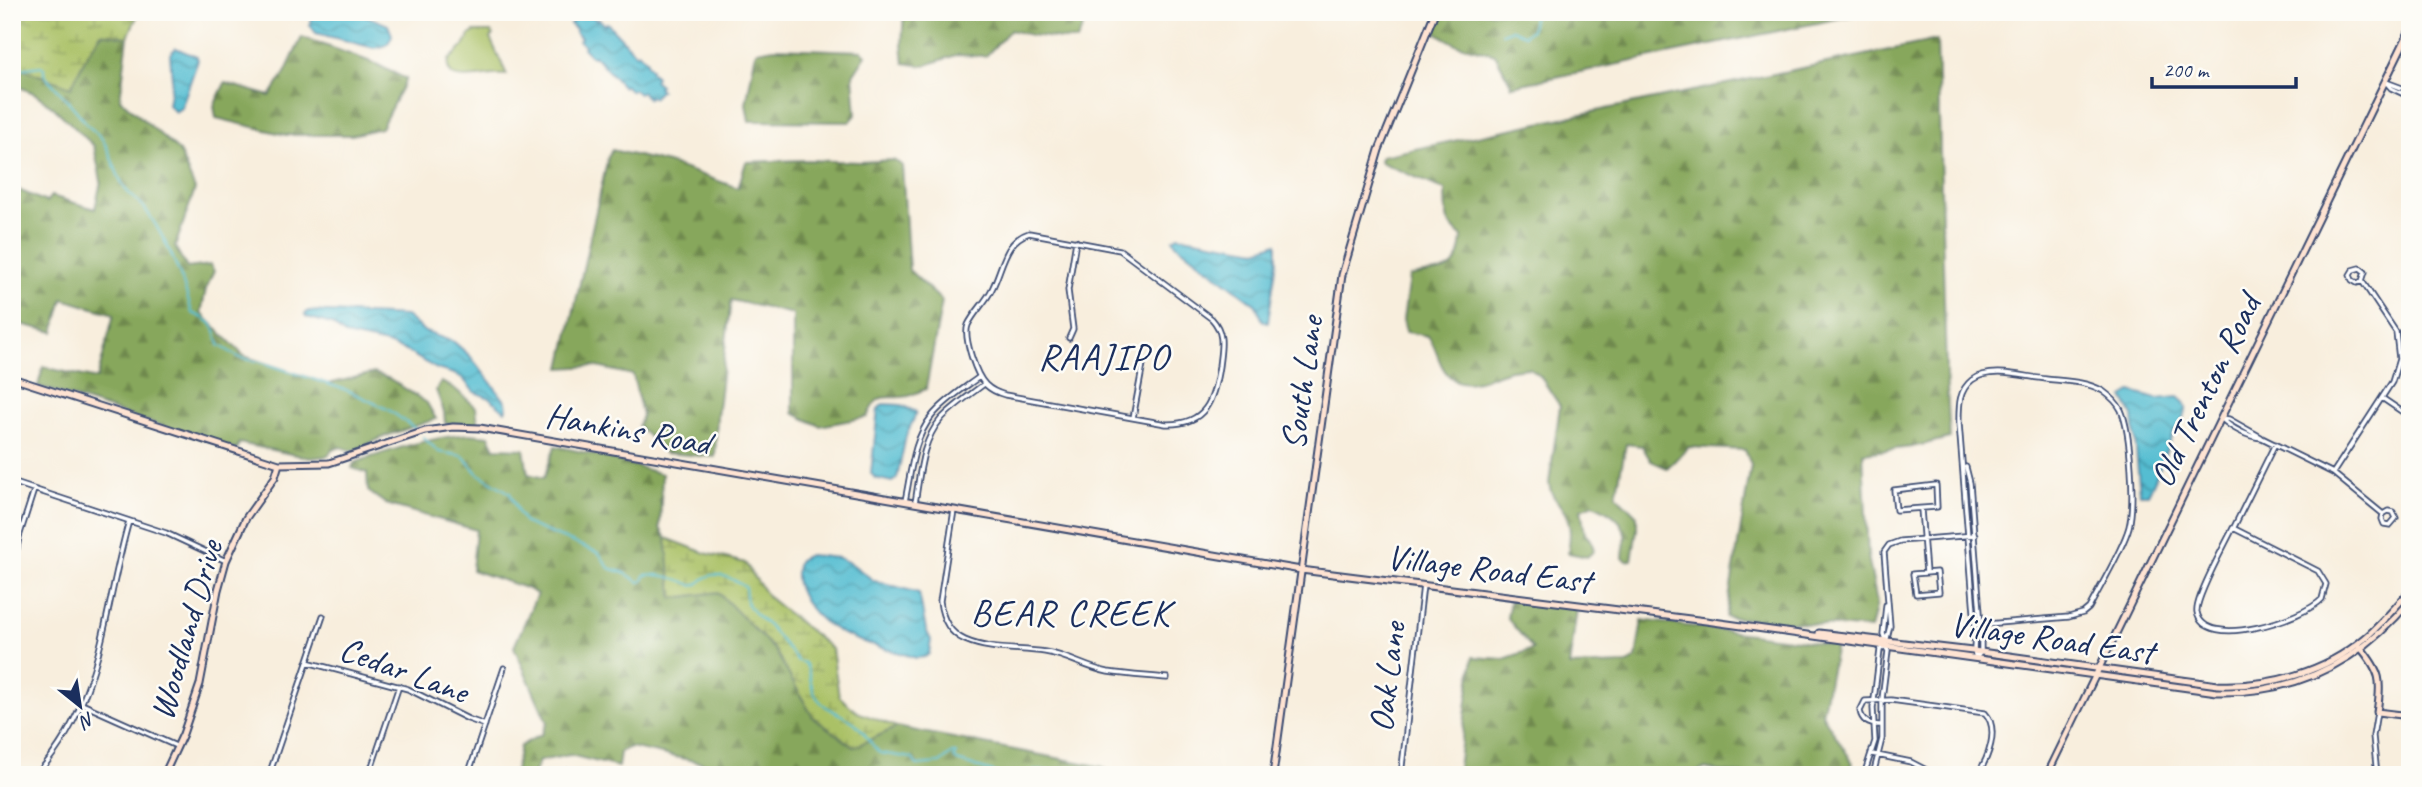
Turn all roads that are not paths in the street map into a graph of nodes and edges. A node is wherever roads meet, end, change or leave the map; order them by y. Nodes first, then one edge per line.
1 (1435, 12) edge
2 (2410, 30) edge
3 (2385, 81) junction
4 (2410, 91) edge
5 (2410, 97) edge
6 (1076, 241) junction
7 (2362, 281) junction
8 (1069, 338) dead end
9 (1143, 363) dead end
10 (979, 377) junction
11 (12, 378) edge
12 (985, 384) junction
13 (2382, 398) junction
14 (2410, 417) edge
15 (1133, 418) junction
16 (2221, 418) junction
17 (2275, 444) junction
18 (1963, 458) junction
19 (279, 464) junction
20 (912, 465) junction
21 (921, 466) junction
22 (2333, 473) junction
23 (12, 482) edge
24 (34, 489) junction
25 (905, 502) junction
26 (915, 503) junction
27 (1921, 509) junction
28 (954, 510) junction
29 (2383, 514) junction
30 (129, 522) junction
31 (2233, 528) junction
32 (1968, 535) junction
33 (1975, 535) junction
34 (1923, 539) junction
35 (226, 561) junction
36 (1247, 561) joint
37 (1301, 570) junction
38 (1926, 573) junction
39 (12, 576) edge
40 (1423, 585) junction
41 (2410, 591) edge
42 (2410, 601) edge
43 (1886, 603) junction
44 (323, 616) dead end
45 (1975, 625) junction
46 (1981, 625) junction
47 (1885, 643) junction
48 (2360, 647) junction
49 (1977, 654) junction
50 (307, 662) junction
51 (504, 668) dead end
52 (2097, 671) junction
53 (1167, 678) dead end
54 (399, 686) junction
55 (1875, 699) junction
56 (1882, 699) junction
57 (82, 704) junction
58 (2377, 712) junction
59 (2410, 716) edge
60 (485, 725) junction
61 (1875, 725) junction
62 (1880, 725) junction
63 (178, 747) junction
64 (1872, 754) junction
65 (1880, 755) junction
66 (568, 772) edge
67 (36, 775) edge
68 (164, 775) edge
69 (269, 775) edge
70 (369, 775) edge
71 (468, 775) edge
72 (600, 775) edge
73 (1273, 775) edge
74 (1401, 775) edge
75 (1864, 775) edge
76 (1873, 775) edge
77 (1936, 775) edge
78 (1977, 775) edge
79 (2046, 775) edge
80 (2377, 775) edge

1 - 37 main road, South Lane
2 - 3 main road, Old Trenton Road
3 - 4 street
3 - 5 street
3 - 16 main road, Old Trenton Road
6 - 8 street
6 - 10 street
6 - 15 street
7 - 7 street
7 - 13 street
9 - 15 street
10 - 12 street
10 - 20 street
11 - 19 main road, Hankins Road
12 - 15 street
12 - 21 street
13 - 14 street
13 - 22 street
16 - 17 street
16 - 52 main road, Old Trenton Road
17 - 22 street
17 - 31 street
18 - 32 street
18 - 33 street
18 - 46 street
19 - 25 main road, Hankins Road
19 - 35 main road, Woodland Drive
20 - 21 street
20 - 25 street
21 - 26 street
22 - 29 street
23 - 24 street
24 - 30 street
24 - 39 street
25 - 26 main road, Hankins Road
26 - 28 main road, Hankins Road
27 - 27 street
27 - 34 street
28 - 36 main road, Hankins Road
28 - 53 street
29 - 29 street
30 - 35 street
30 - 57 street
31 - 31 street
32 - 33 street
32 - 34 street
32 - 45 street
33 - 46 street
34 - 38 street
34 - 43 street
35 - 63 main road, Woodland Drive
36 - 37 main road, Village Road East
37 - 40 main road, Village Road East
37 - 73 main road, South Lane
38 - 38 street
40 - 47 main road, Village Road East
40 - 74 street, Oak Lane
41 - 48 main road
42 - 48 main road
43 - 47 street
43 - 47 street
44 - 50 street
45 - 46 street
45 - 49 street
46 - 49 street
47 - 49 main road, Village Road East
47 - 55 street
47 - 56 street
48 - 52 main road, Village Road East
48 - 58 main road
49 - 52 main road, Village Road East
50 - 54 street, Cedar Lane
50 - 69 street
51 - 60 street
52 - 79 main road, Old Trenton Road
54 - 60 street, Cedar Lane
54 - 70 street
55 - 56 street
55 - 61 street
55 - 61 street
56 - 62 street
56 - 78 street
57 - 63 street
57 - 67 street
58 - 59 main road
58 - 80 street
60 - 71 street
61 - 62 street
61 - 64 street
62 - 65 street
63 - 68 main road, Woodland Drive
64 - 65 street
64 - 75 street
65 - 76 street
65 - 77 street
66 - 72 street

